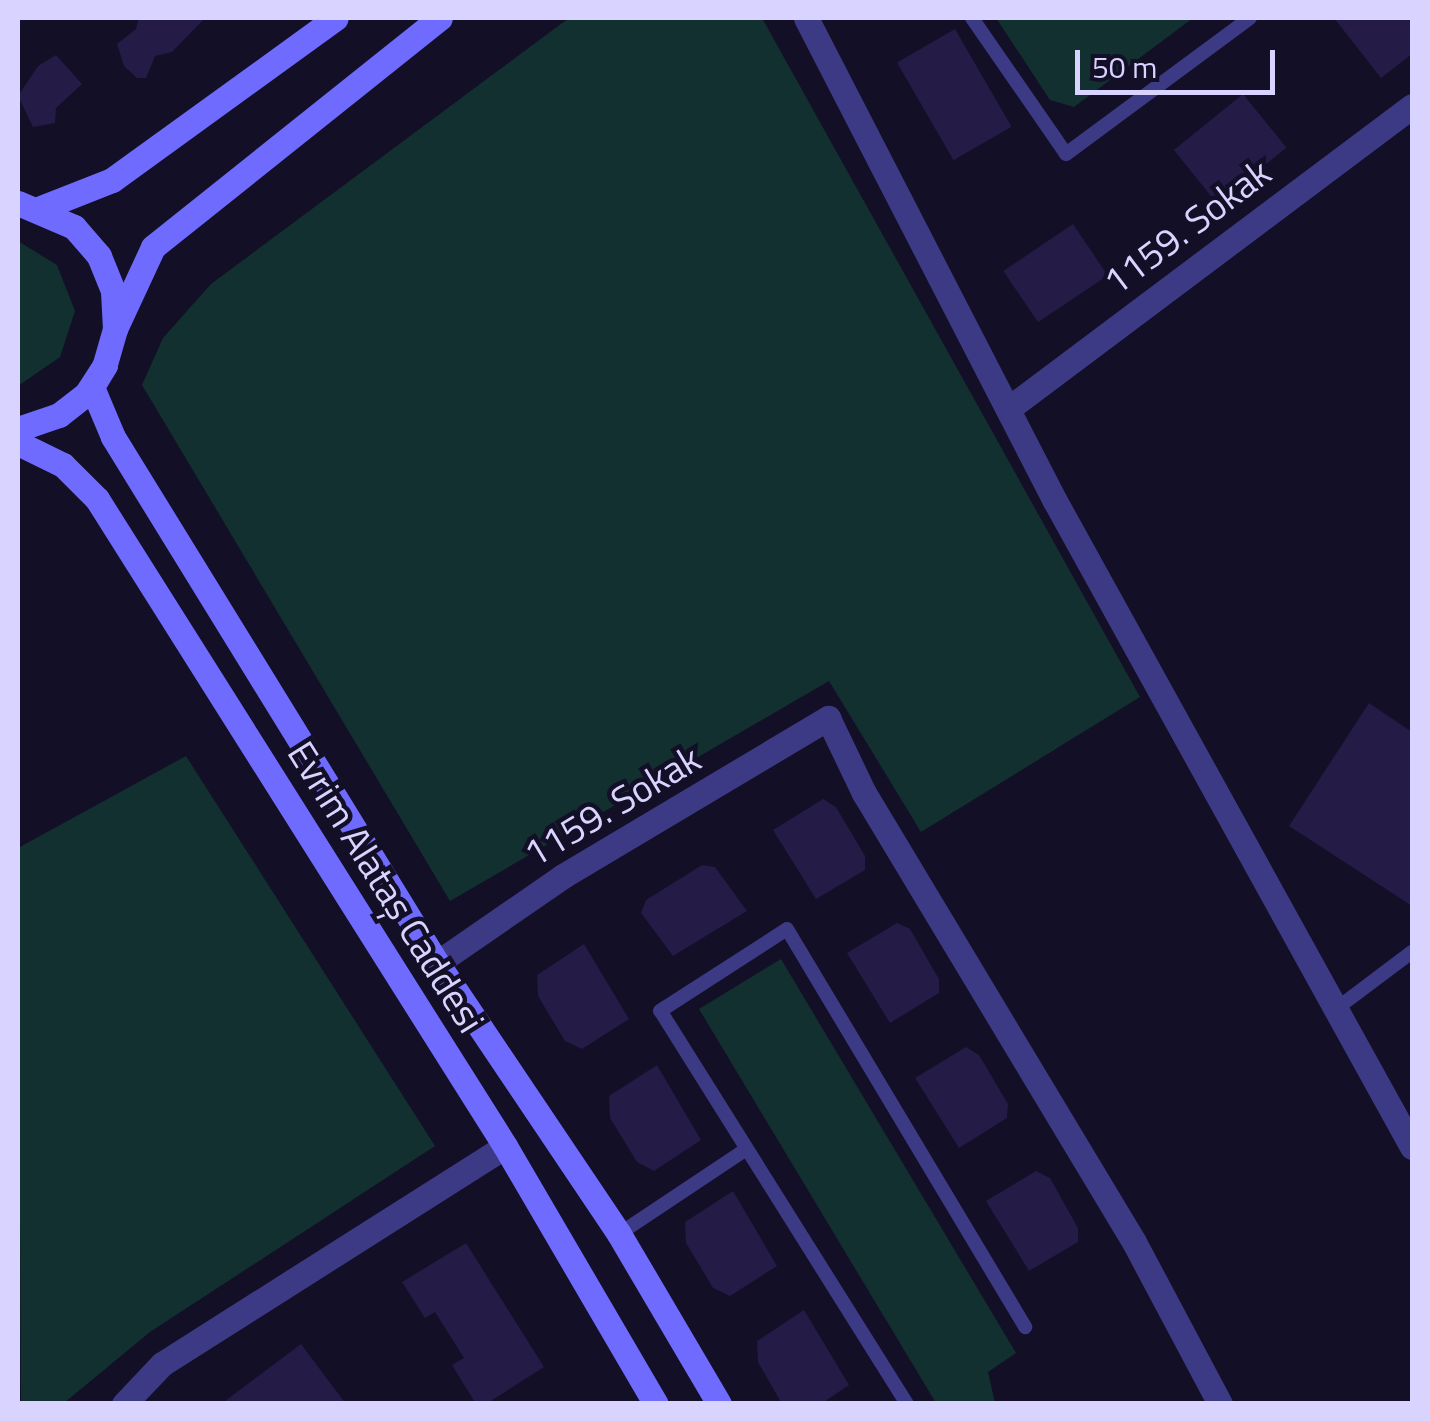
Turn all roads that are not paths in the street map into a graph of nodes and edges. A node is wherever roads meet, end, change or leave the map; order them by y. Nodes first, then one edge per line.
1 (336, 18) edge
2 (440, 18) edge
3 (806, 18) edge
4 (972, 18) edge
5 (1250, 18) edge
6 (1412, 106) edge
7 (29, 206) edge
8 (116, 330) junction
9 (105, 365) junction
10 (1008, 410) junction
11 (18, 429) edge
12 (18, 443) edge
13 (1412, 952) edge
14 (437, 963) junction
15 (1336, 1009) junction
16 (505, 1146) junction
17 (1412, 1147) edge
18 (745, 1150) junction
19 (619, 1234) junction
20 (1025, 1328) dead end
21 (124, 1404) edge
22 (656, 1404) edge
23 (719, 1404) edge
24 (907, 1404) edge
25 (1220, 1404) edge

1 - 7 main road
2 - 8 main road
3 - 10 street
4 - 5 lane
6 - 10 street, 1159. Sokak
7 - 8 main road
8 - 9 main road
9 - 11 main road
9 - 14 main road
10 - 15 street
12 - 16 main road, Evrim Alataş Caddesi
13 - 15 lane
14 - 19 main road
14 - 25 street, 1159. Sokak
15 - 17 street
16 - 21 street
16 - 22 main road, Evrim Alataş Caddesi
18 - 19 lane
18 - 20 lane
18 - 24 lane
19 - 23 main road

